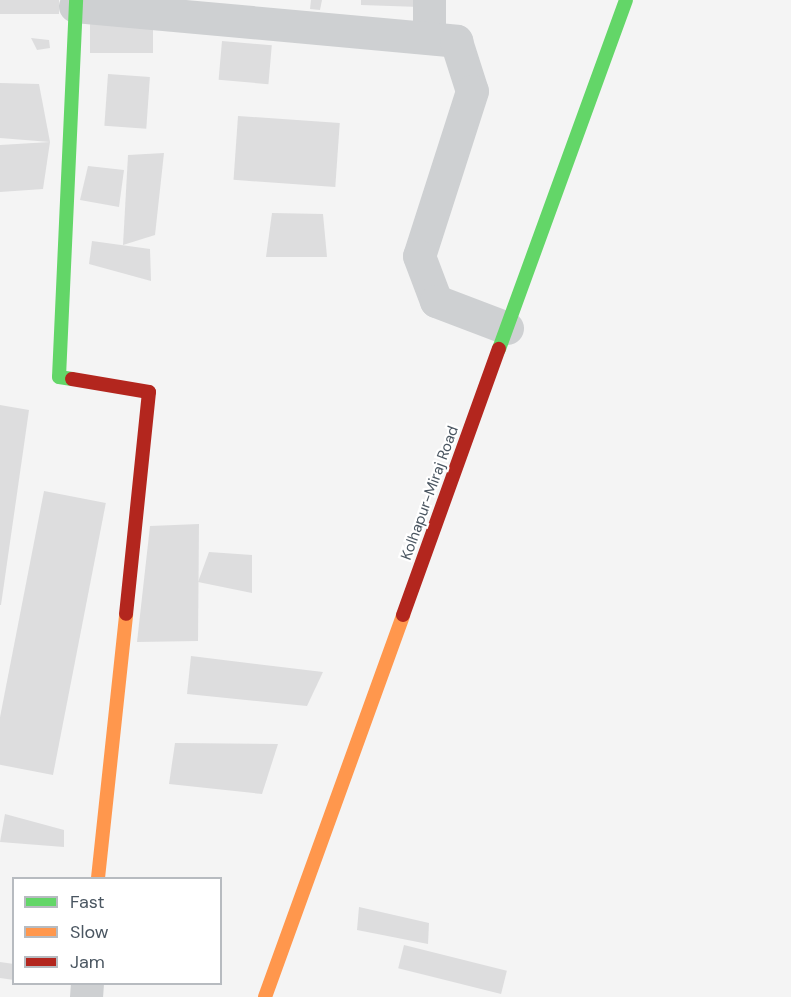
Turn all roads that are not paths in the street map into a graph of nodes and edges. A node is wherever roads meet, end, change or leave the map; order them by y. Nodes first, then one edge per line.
1 (429, 0) edge
2 (626, 0) edge
3 (75, 3) edge
4 (287, 13) edge
5 (429, 38) junction
6 (507, 328) junction
7 (98, 877) edge
8 (265, 997) edge

1 - 5 street
2 - 6 main road, Kolhapur-Miraj Road
3 - 4 street
3 - 7 main road
4 - 5 street
5 - 6 street
6 - 8 main road, Kolhapur-Miraj Road

